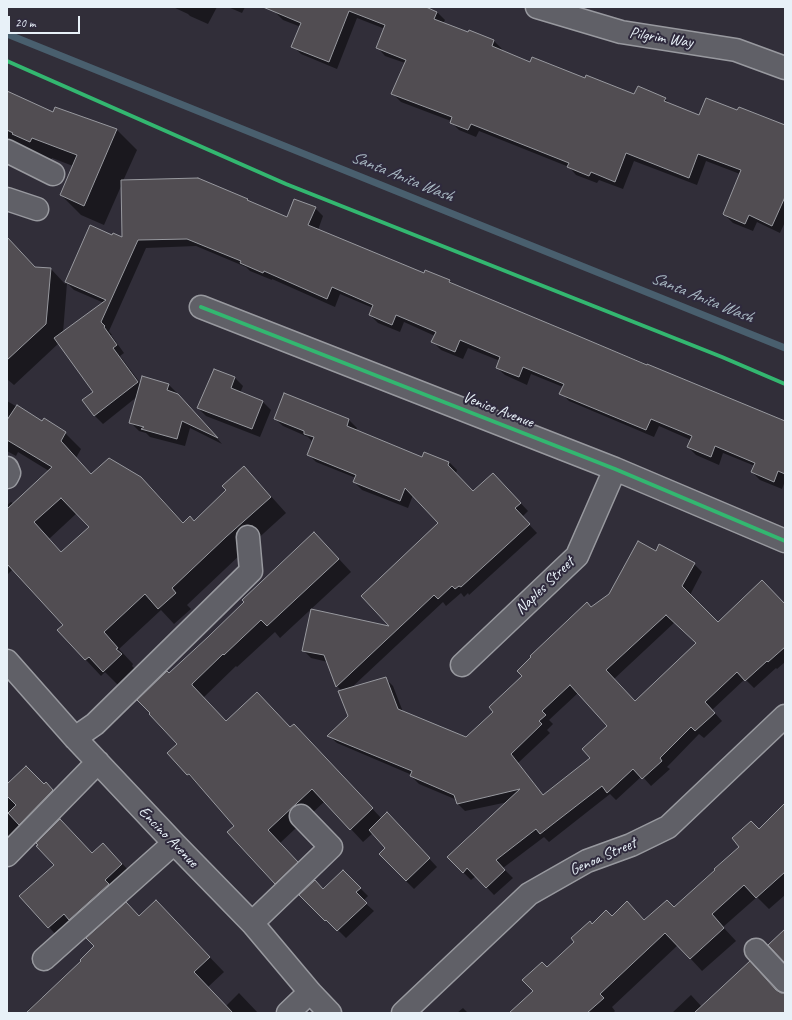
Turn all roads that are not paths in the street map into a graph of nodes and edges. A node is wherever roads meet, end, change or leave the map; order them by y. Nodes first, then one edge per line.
1 (537, 7) edge
2 (785, 68) edge
3 (7, 151) edge
4 (53, 174) dead end
5 (7, 199) edge
6 (37, 209) dead end
7 (201, 307) dead end
8 (7, 468) edge
9 (615, 469) junction
10 (7, 477) edge
11 (248, 537) dead end
12 (785, 541) edge
13 (7, 661) edge
14 (462, 665) dead end
15 (785, 716) edge
16 (76, 738) junction
17 (98, 762) junction
18 (301, 816) dead end
19 (174, 843) junction
20 (7, 855) edge
21 (252, 924) junction
22 (756, 950) dead end
23 (44, 959) dead end
24 (785, 981) edge
25 (310, 992) junction
26 (288, 1013) edge
27 (330, 1013) edge
28 (403, 1013) edge

1 - 2 street, Pilgrim Way
3 - 4 street
5 - 6 street
7 - 9 street, Venice Avenue
8 - 10 street
9 - 12 street, Venice Avenue
9 - 14 street, Naples Street
11 - 16 street
13 - 16 street, Encino Avenue
15 - 28 street, Genoa Street
16 - 17 street, Encino Avenue
17 - 19 street, Encino Avenue
17 - 20 street
18 - 21 street
19 - 21 street, Encino Avenue
19 - 23 street
21 - 25 street, Encino Avenue
22 - 24 street
25 - 26 street
25 - 27 street, Encino Avenue

